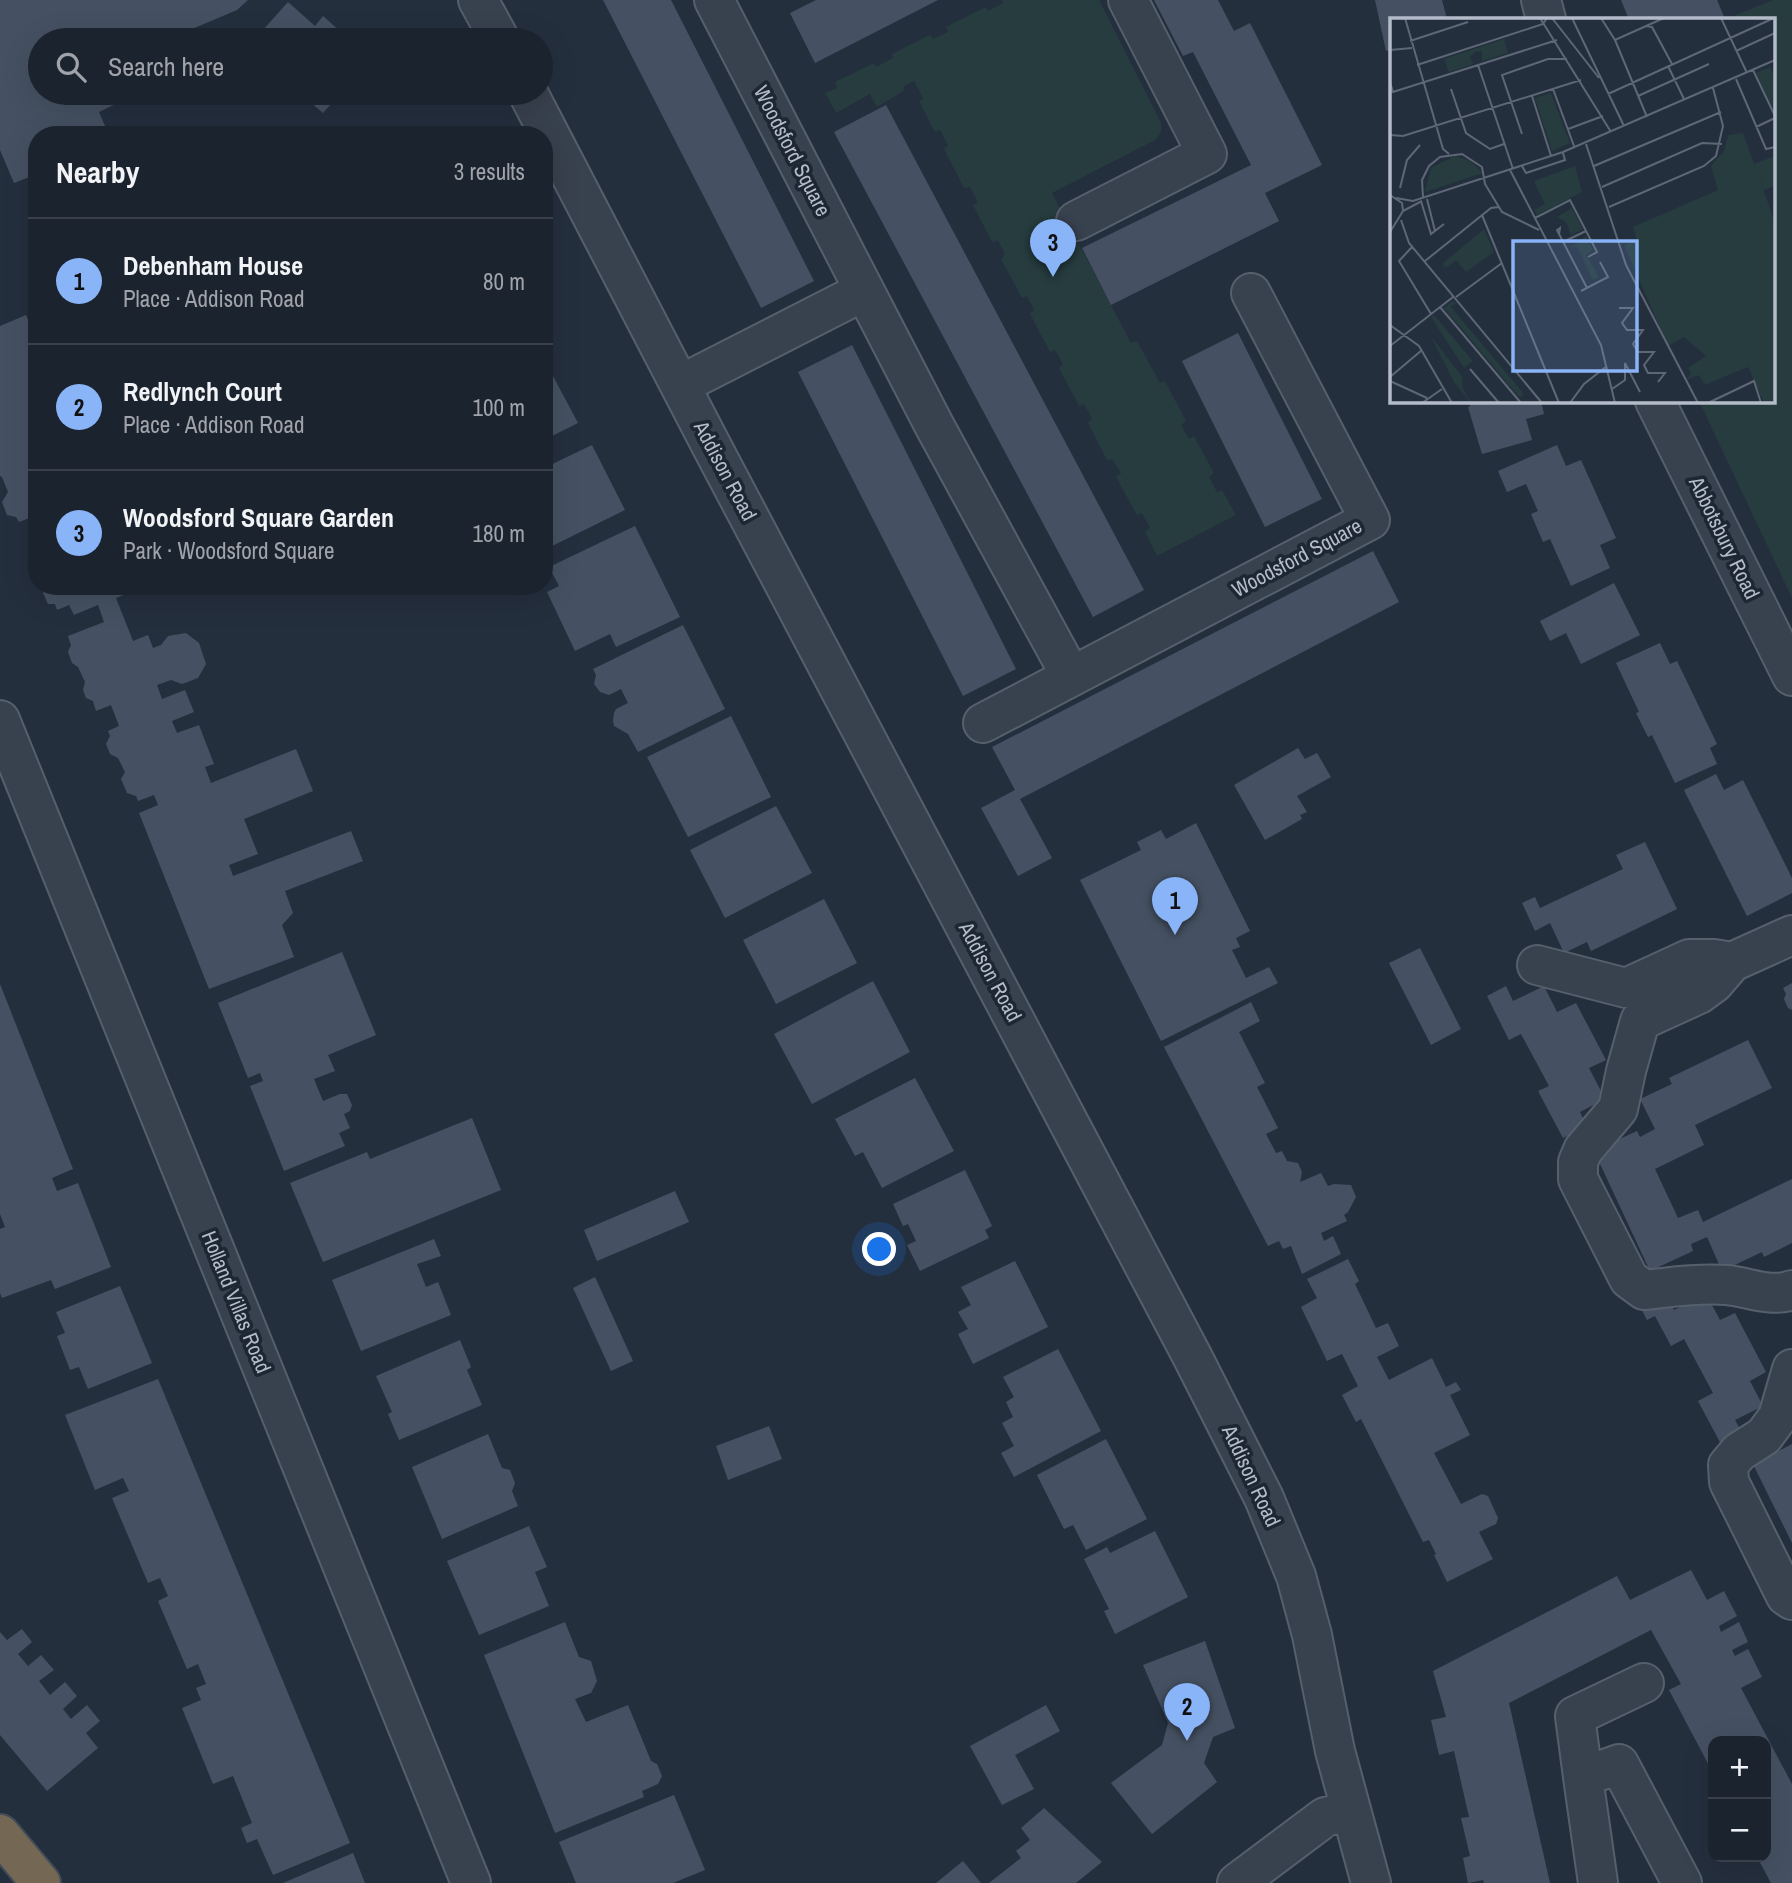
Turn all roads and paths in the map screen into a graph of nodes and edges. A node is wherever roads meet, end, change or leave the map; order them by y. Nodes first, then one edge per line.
1 (478, 0) edge
2 (1128, 0) edge
3 (1541, 0) edge
4 (724, 3) edge
5 (1546, 18) edge
6 (493, 28) edge
7 (534, 105) edge
8 (545, 126) edge
9 (553, 141) edge
10 (1076, 221) dead end
11 (863, 291) junction
12 (1251, 293) dead end
13 (680, 385) junction
14 (1655, 402) edge
15 (1071, 676) junction
16 (1792, 676) edge
17 (0, 720) edge
18 (983, 723) dead end
19 (1792, 935) edge
20 (1537, 965) dead end
21 (1633, 1005) junction
22 (1789, 1299) edge
23 (1792, 1369) edge
24 (1792, 1600) edge
25 (1644, 1683) dead end
26 (1583, 1777) junction
27 (1351, 1810) junction
28 (0, 1834) edge
29 (41, 1883) edge
30 (471, 1883) edge
31 (1237, 1883) edge
32 (1371, 1883) edge
33 (1598, 1883) edge
34 (1682, 1883) edge

1 - 6 street
2 - 10 street
3 - 5 street
4 - 11 street, Woodsford Square
7 - 8 street, Addison Road
9 - 13 street, Addison Road
11 - 13 street
11 - 15 street, Woodsford Square
12 - 15 street, Woodsford Square
13 - 27 street, Addison Road
14 - 16 street, Abbotsbury Road
15 - 18 street, Woodsford Square
17 - 30 street, Holland Villas Road
19 - 21 street
20 - 21 street
21 - 22 street
23 - 24 street
25 - 26 street
26 - 33 street
26 - 34 street
27 - 31 street
27 - 32 street, Addison Road
28 - 29 highway

